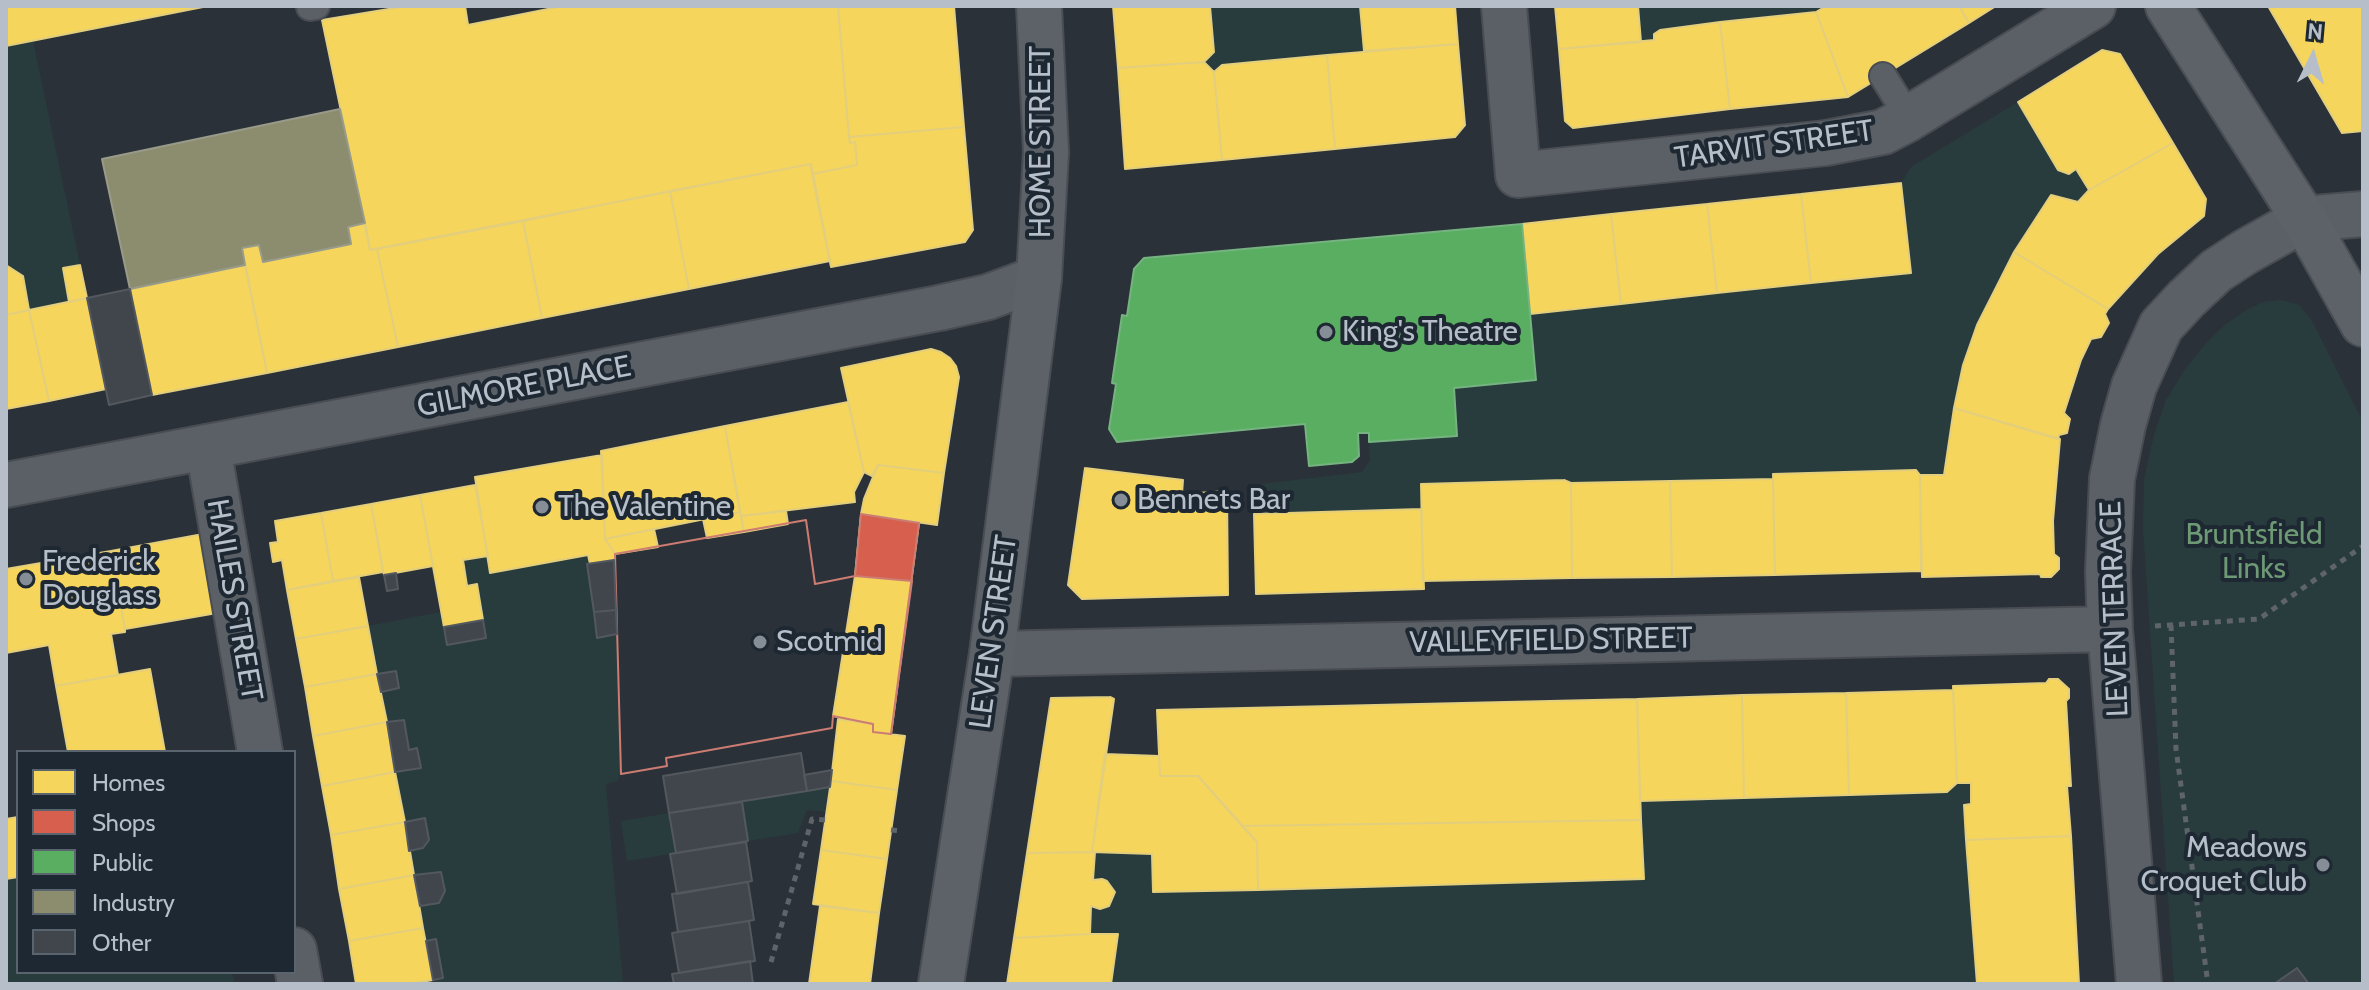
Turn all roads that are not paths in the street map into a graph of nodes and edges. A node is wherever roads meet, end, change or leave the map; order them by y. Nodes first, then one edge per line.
1 (1039, 6) edge
2 (1504, 6) edge
3 (2093, 6) edge
4 (2168, 6) edge
5 (1883, 76) dead end
6 (1909, 118) junction
7 (2363, 214) edge
8 (2304, 219) junction
9 (1039, 278) junction
10 (2363, 324) edge
11 (208, 447) junction
12 (6, 485) edge
13 (2110, 629) junction
14 (992, 654) junction
15 (260, 750) edge
16 (296, 961) edge
17 (300, 984) edge
18 (941, 984) edge
19 (2139, 984) edge

1 - 9 main road, HOME STREET
2 - 6 street, TARVIT STREET
3 - 6 street, TARVIT STREET
4 - 8 main road
5 - 6 lane
7 - 8 street
8 - 10 main road
8 - 13 street, LEVEN TERRACE
9 - 11 street, GILMORE PLACE
9 - 14 main road, LEVEN STREET
11 - 12 street, GILMORE PLACE
11 - 15 street, HAILES STREET
13 - 14 street, VALLEYFIELD STREET
13 - 19 street, LEVEN TERRACE
14 - 18 main road, LEVEN STREET
16 - 17 street

